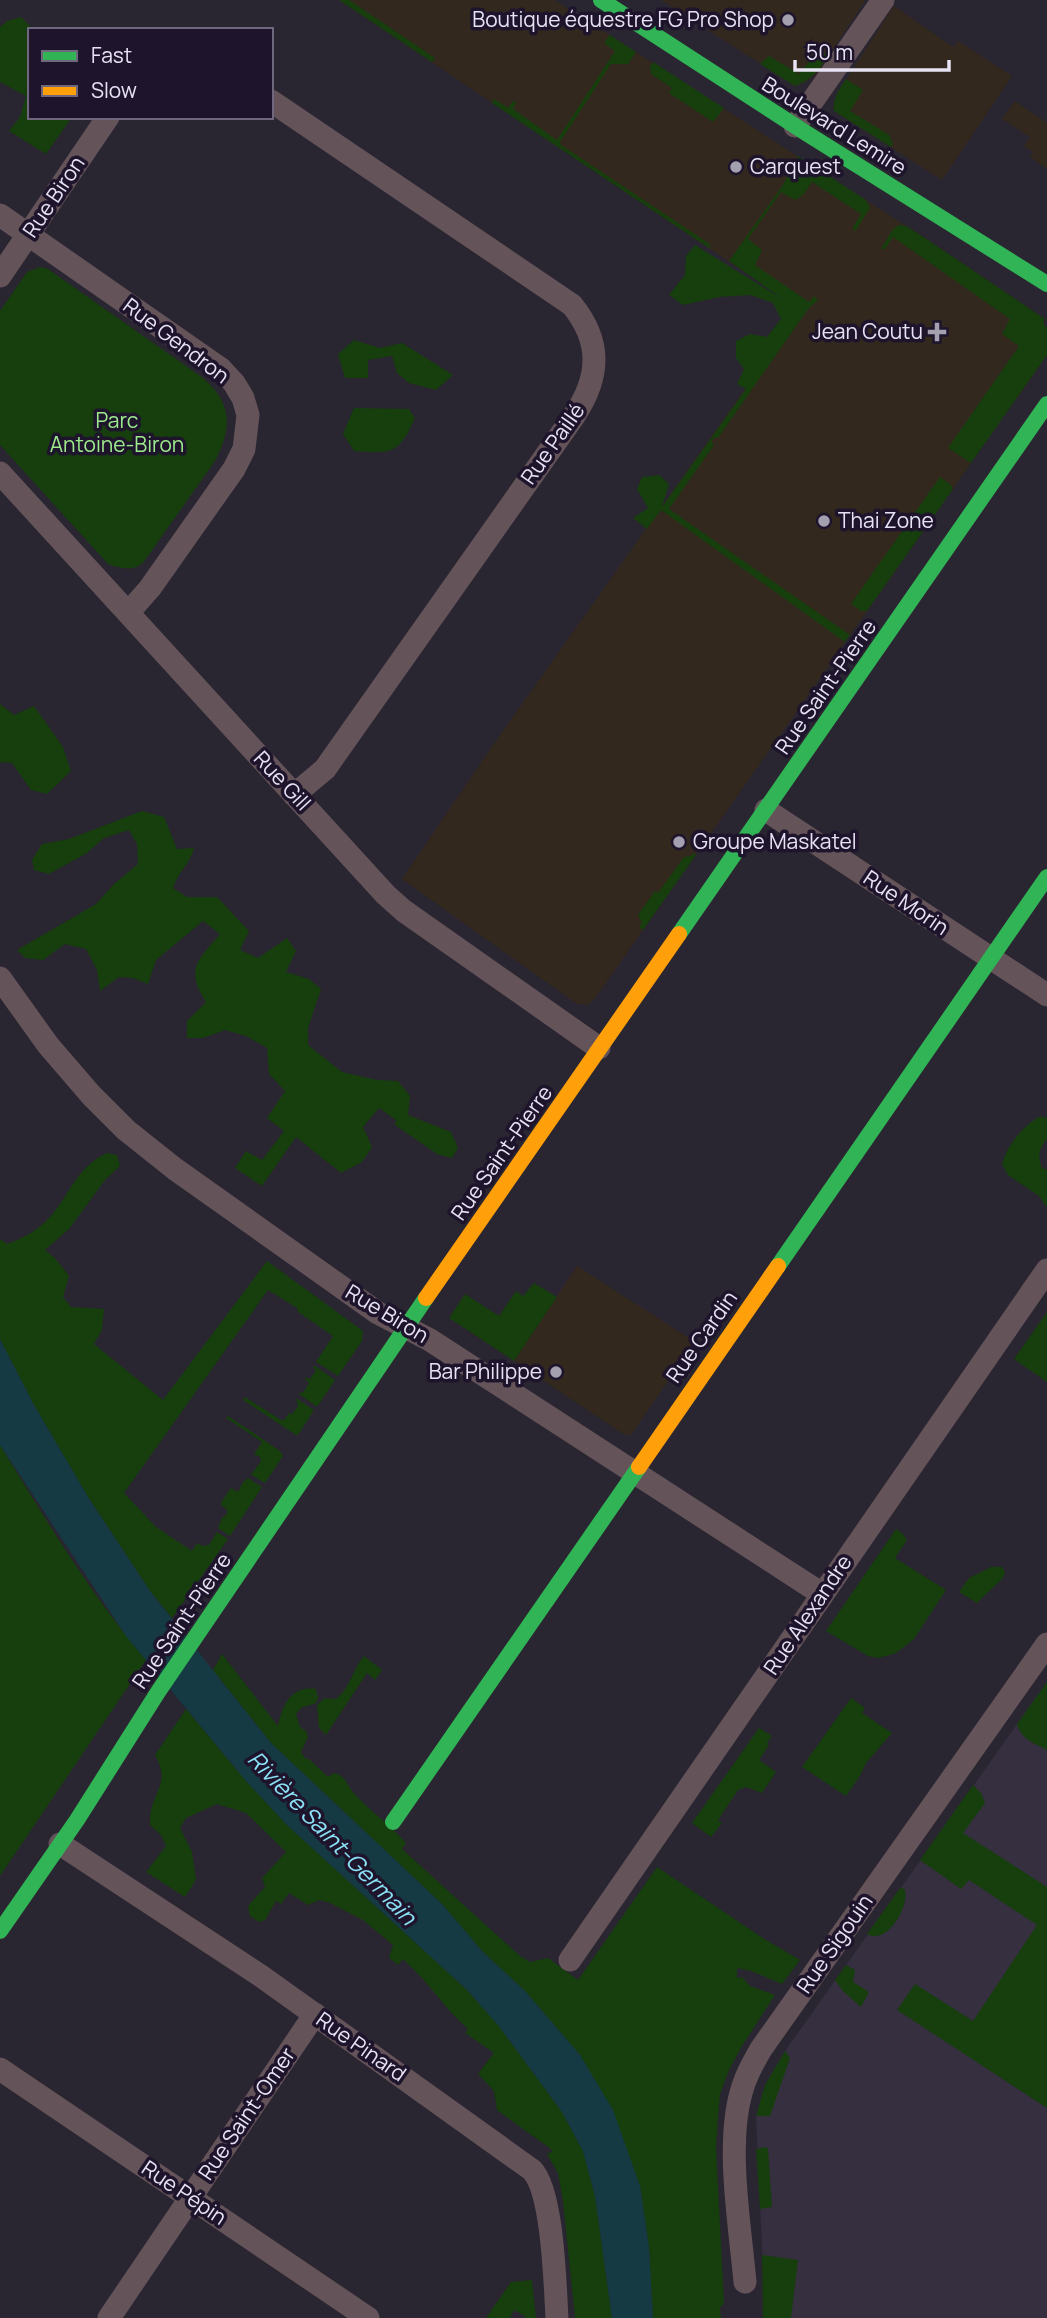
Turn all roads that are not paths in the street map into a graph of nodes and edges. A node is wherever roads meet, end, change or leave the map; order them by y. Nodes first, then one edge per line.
1 (601, 0) edge
2 (883, 0) edge
3 (273, 102) edge
4 (107, 119) edge
5 (795, 126) junction
6 (0, 215) edge
7 (28, 234) junction
8 (0, 276) edge
9 (1047, 285) edge
10 (1047, 404) edge
11 (0, 473) edge
12 (128, 613) junction
13 (294, 795) junction
14 (766, 810) junction
15 (1047, 877) edge
16 (990, 958) junction
17 (0, 978) edge
18 (1047, 995) edge
19 (599, 1048) junction
20 (1047, 1270) edge
21 (406, 1328) junction
22 (634, 1472) junction
23 (822, 1594) junction
24 (1047, 1644) edge
25 (393, 1822) dead end
26 (60, 1844) junction
27 (0, 1931) edge
28 (570, 1960) dead end
29 (315, 2014) junction
30 (0, 2069) edge
31 (191, 2197) junction
32 (745, 2282) dead end
33 (109, 2318) edge
34 (368, 2318) edge
35 (557, 2318) edge

1 - 5 main road, Boulevard Lemire
2 - 5 street
3 - 13 street, Rue Paillé
4 - 7 street, Rue Biron
5 - 9 main road, Boulevard Lemire
6 - 7 street, Rue Gendron
7 - 8 street, Rue Biron
7 - 12 street, Rue Gendron
10 - 14 main road, Rue Saint-Pierre
11 - 12 street, Rue Gill
12 - 13 street, Rue Gill
13 - 19 street, Rue Gill
14 - 16 street, Rue Morin
14 - 19 main road, Rue Saint-Pierre
15 - 16 main road, Rue Cardin
16 - 18 street, Rue Morin
16 - 22 main road, Rue Cardin
17 - 21 street, Rue Biron
19 - 21 main road, Rue Saint-Pierre
20 - 23 street, Rue Alexandre
21 - 22 street, Rue Biron
21 - 26 main road, Rue Saint-Pierre
22 - 23 street, Rue Biron
22 - 25 main road, Rue Cardin
23 - 28 street, Rue Alexandre
24 - 32 street, Rue Sigouin
26 - 27 main road, Rue Saint-Pierre
26 - 29 street, Rue Pinard
29 - 31 street, Rue Saint-Omer
29 - 35 street, Rue Pinard
30 - 31 street, Rue Pépin
31 - 33 street, Rue Saint-Omer
31 - 34 street, Rue Pépin

